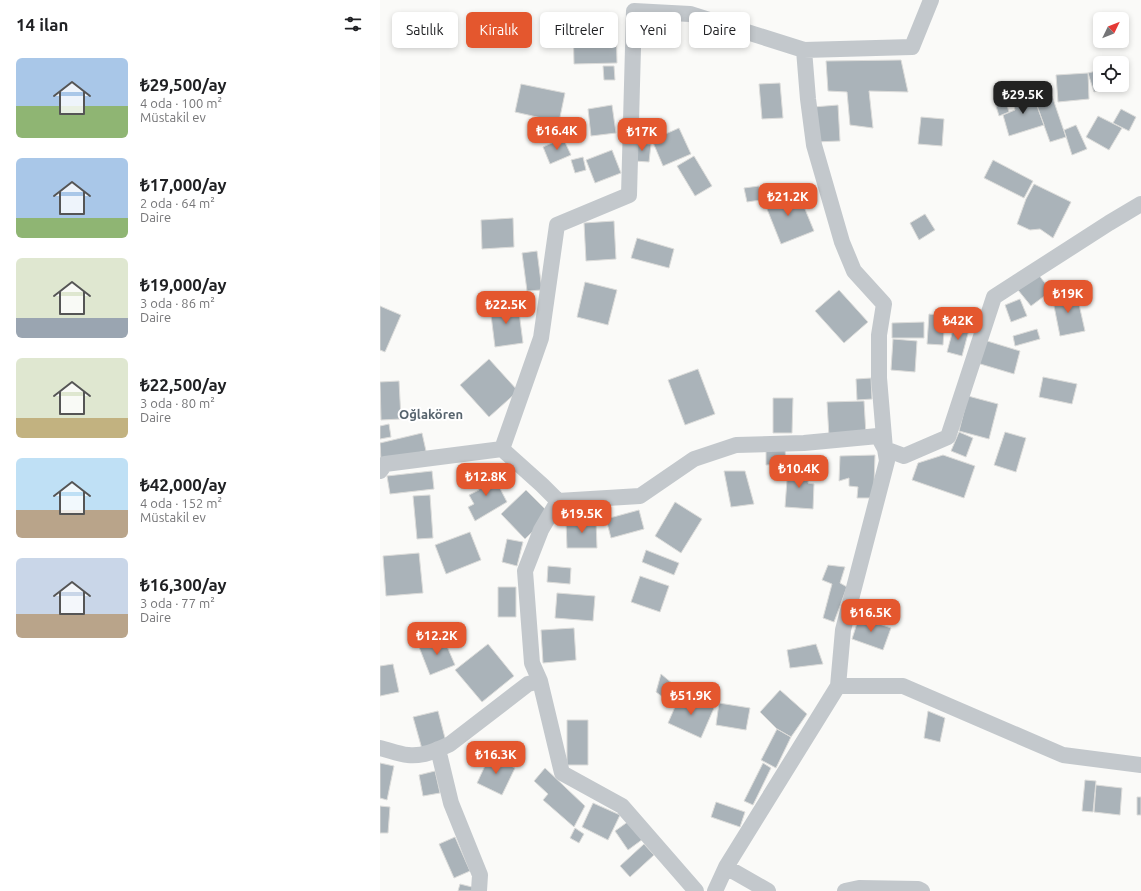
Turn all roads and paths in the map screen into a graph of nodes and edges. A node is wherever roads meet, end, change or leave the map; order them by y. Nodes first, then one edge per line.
1 (931, 0) edge
2 (634, 6) edge
3 (804, 50) junction
4 (1141, 204) edge
5 (502, 449) junction
6 (885, 449) junction
7 (380, 471) edge
8 (558, 501) junction
9 (540, 682) junction
10 (838, 686) junction
11 (380, 748) edge
12 (438, 750) junction
13 (1141, 765) edge
14 (726, 867) junction
15 (479, 891) edge
16 (696, 891) edge
17 (715, 891) edge
18 (768, 891) edge
19 (845, 891) edge
20 (922, 891) edge

1 - 3 street
2 - 3 street
2 - 5 street
3 - 6 street
4 - 6 street
5 - 7 street
5 - 8 street
6 - 8 street
6 - 10 street
8 - 9 street
9 - 12 street
9 - 16 street
10 - 13 street
10 - 14 street
11 - 12 street
12 - 15 street
14 - 17 street
14 - 18 street
19 - 20 street

